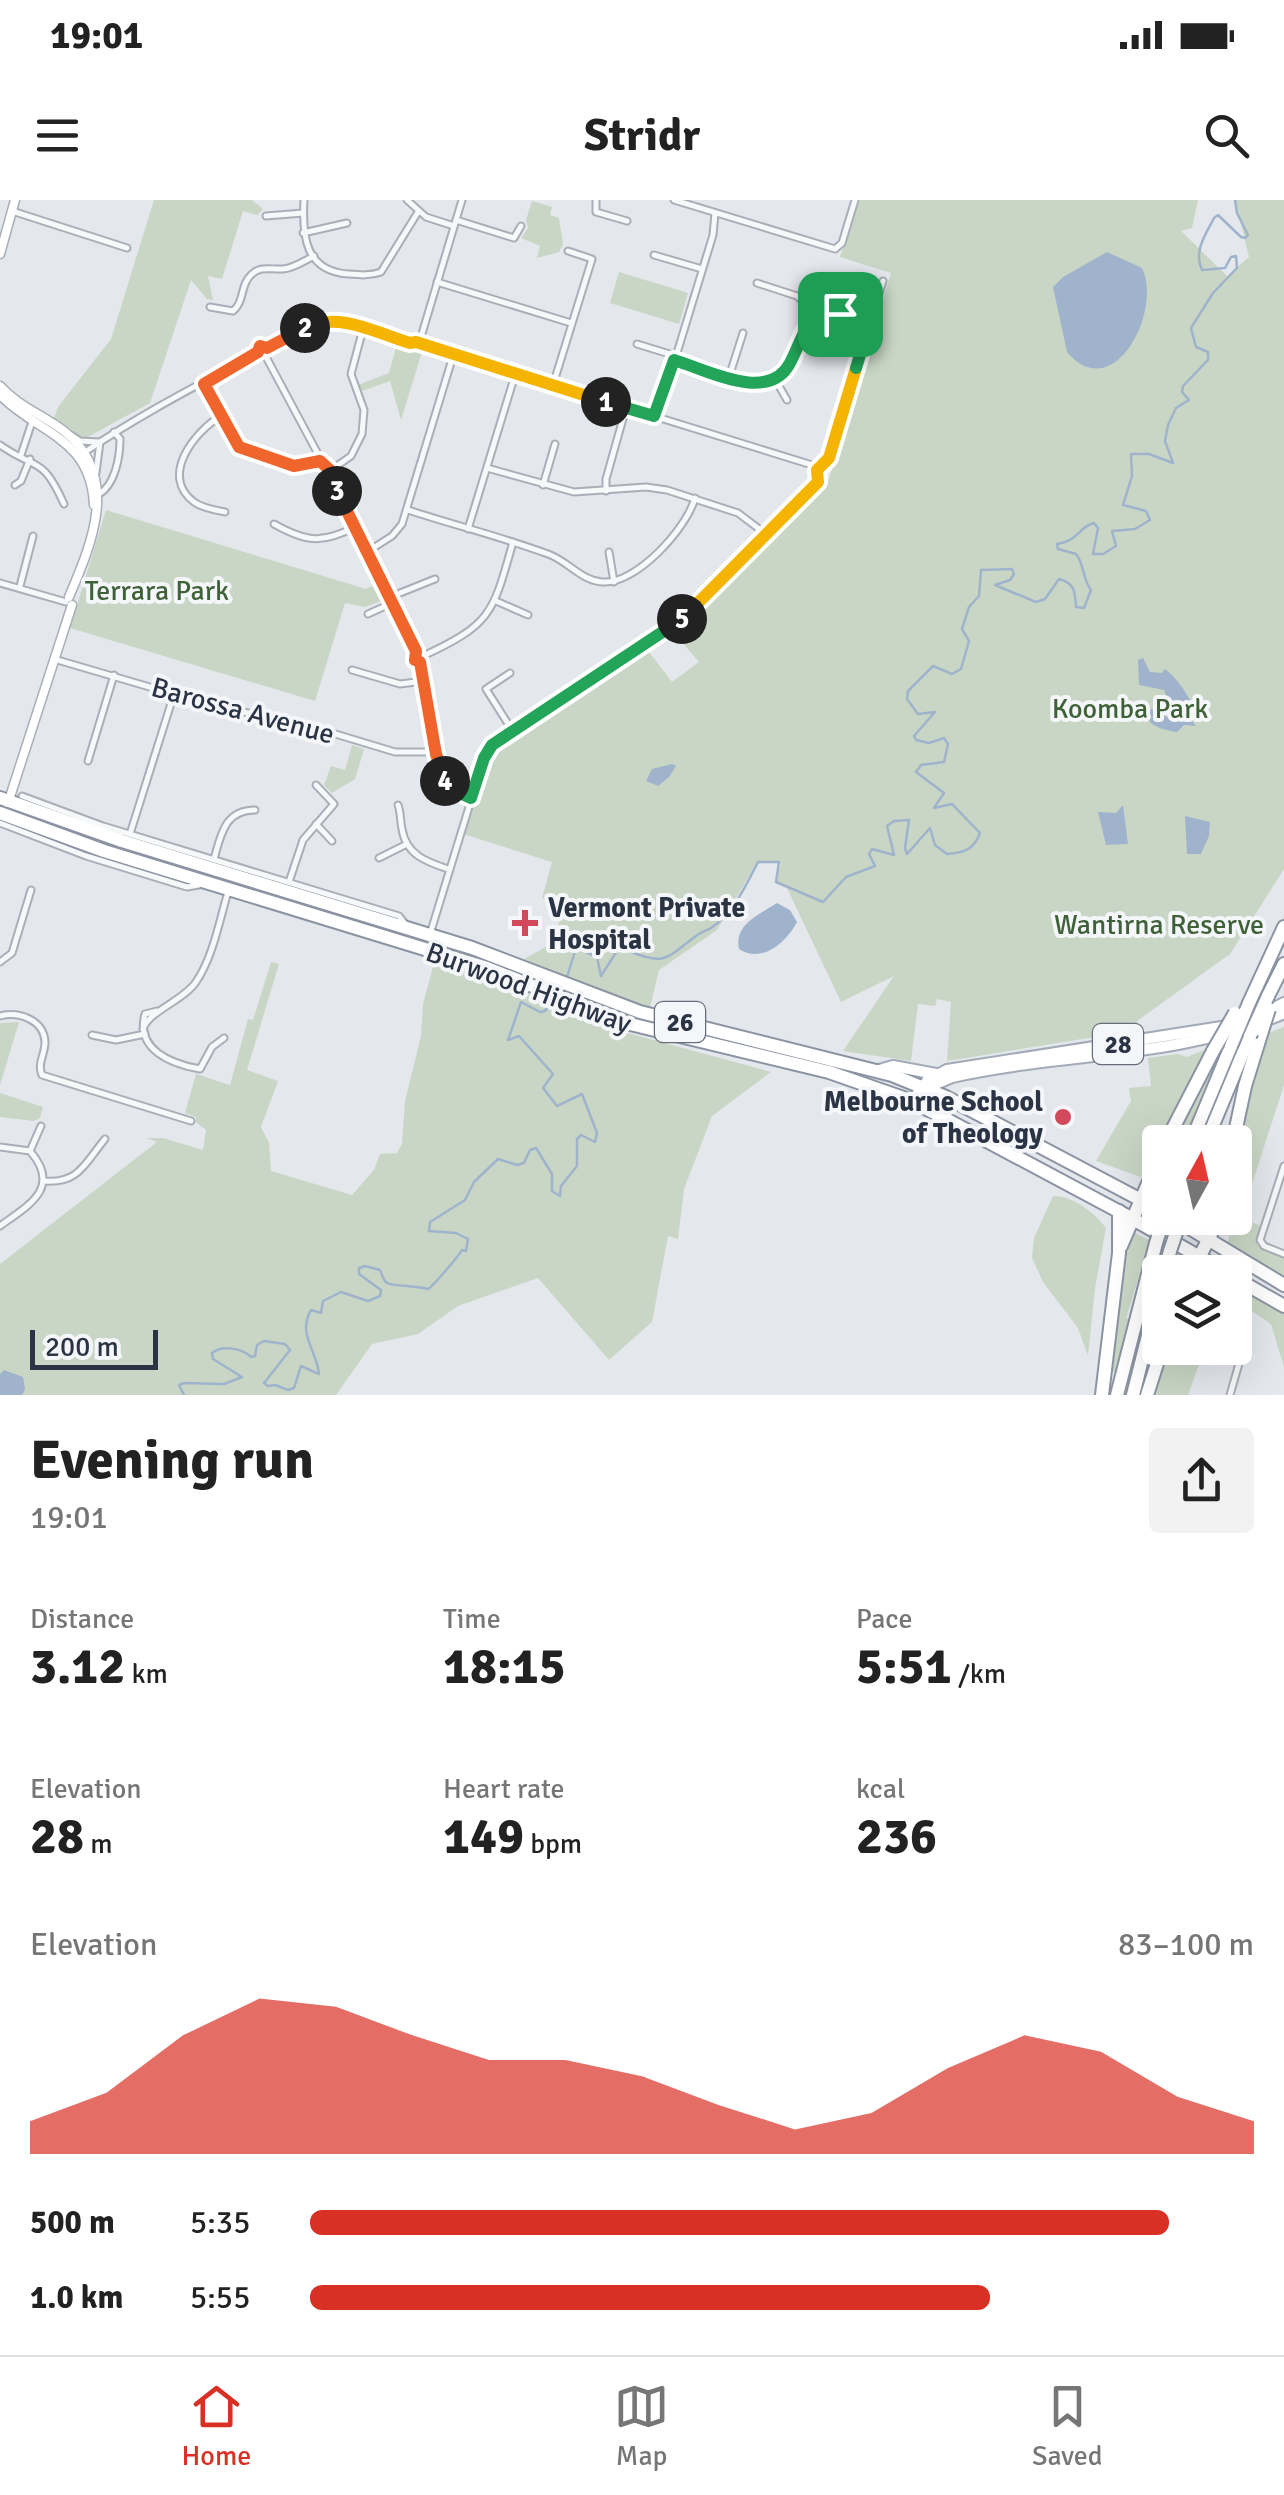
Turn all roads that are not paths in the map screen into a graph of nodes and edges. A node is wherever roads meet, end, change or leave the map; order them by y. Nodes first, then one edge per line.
1 (15, 200) edge
2 (304, 200) edge
3 (407, 200) edge
4 (462, 200) edge
5 (596, 200) edge
6 (674, 200) edge
7 (854, 200) edge
8 (12, 211) junction
9 (303, 212) junction
10 (418, 212) junction
11 (719, 214) junction
12 (266, 216) dead end
13 (627, 221) dead end
14 (346, 222) dead end
15 (455, 223) junction
16 (521, 226) dead end
17 (6, 229) junction
18 (303, 233) junction
19 (0, 246) edge
20 (127, 248) dead end
21 (568, 251) dead end
22 (0, 254) edge
23 (654, 254) dead end
24 (314, 256) junction
25 (702, 270) junction
26 (883, 281) dead end
27 (437, 282) junction
28 (757, 283) dead end
29 (210, 307) dead end
30 (816, 315) junction
31 (571, 323) junction
32 (870, 323) junction
33 (363, 329) junction
34 (743, 333) dead end
35 (419, 341) junction
36 (637, 344) dead end
37 (262, 354) junction
38 (452, 356) junction
39 (675, 358) junction
40 (515, 375) junction
41 (729, 377) junction
42 (776, 379) junction
43 (204, 384) junction
44 (0, 386) edge
45 (552, 386) junction
46 (0, 394) edge
47 (787, 400) dead end
48 (626, 408) junction
49 (221, 416) junction
50 (35, 417) junction
51 (658, 418) junction
52 (64, 431) junction
53 (114, 432) junction
54 (100, 442) junction
55 (556, 444) dead end
56 (0, 445) edge
57 (81, 454) junction
58 (21, 455) junction
59 (30, 459) junction
60 (320, 461) junction
61 (487, 468) junction
62 (817, 470) junction
63 (329, 472) junction
64 (96, 474) junction
65 (15, 485) dead end
66 (543, 485) junction
67 (606, 491) junction
68 (99, 494) junction
69 (694, 498) junction
70 (64, 504) dead end
71 (408, 510) junction
72 (225, 512) dead end
73 (274, 524) dead end
74 (94, 525) junction
75 (355, 526) junction
76 (468, 529) junction
77 (767, 535) junction
78 (34, 536) dead end
79 (513, 542) junction
80 (366, 552) junction
81 (609, 552) dead end
82 (435, 579) dead end
83 (614, 582) junction
84 (0, 583) edge
85 (20, 586) junction
86 (391, 600) junction
87 (69, 601) junction
88 (496, 601) junction
89 (368, 614) dead end
90 (528, 615) dead end
91 (54, 656) junction
92 (420, 657) junction
93 (352, 670) dead end
94 (510, 674) dead end
95 (114, 675) junction
96 (424, 682) junction
97 (174, 694) junction
98 (512, 730) junction
99 (435, 750) junction
100 (88, 761) dead end
101 (316, 785) dead end
102 (471, 798) junction
103 (13, 801) edge
104 (398, 805) dead end
105 (256, 810) dead end
106 (0, 823) edge
107 (316, 824) junction
108 (130, 834) junction
109 (332, 841) dead end
110 (406, 844) junction
111 (104, 850) junction
112 (167, 850) junction
113 (379, 858) dead end
114 (214, 859) junction
115 (112, 864) junction
116 (448, 869) junction
117 (207, 882) junction
118 (289, 882) junction
119 (31, 890) dead end
120 (229, 890) junction
121 (1284, 926) edge
122 (406, 927) junction
123 (430, 934) junction
124 (426, 950) junction
125 (0, 962) edge
126 (1262, 970) junction
127 (1281, 970) edge
128 (574, 996) junction
129 (1275, 997) edge
130 (1284, 1013) edge
131 (0, 1018) edge
132 (144, 1031) junction
133 (1256, 1034) junction
134 (92, 1035) dead end
135 (222, 1042) dead end
136 (783, 1046) junction
137 (772, 1059) junction
138 (1034, 1060) junction
139 (878, 1070) junction
140 (937, 1074) junction
141 (957, 1076) junction
142 (926, 1088) junction
143 (946, 1098) junction
144 (915, 1102) junction
145 (192, 1120) dead end
146 (1175, 1125) edge
147 (1199, 1125) edge
148 (1214, 1125) edge
149 (1237, 1125) edge
150 (42, 1126) dead end
151 (104, 1138) dead end
152 (0, 1147) edge
153 (30, 1151) junction
154 (1284, 1166) edge
155 (44, 1180) junction
156 (1142, 1184) edge
157 (1116, 1186) junction
158 (1142, 1200) joint
159 (1120, 1212) junction
160 (1134, 1219) junction
161 (0, 1226) edge
162 (1159, 1235) edge
163 (1203, 1235) edge
164 (1210, 1235) edge
165 (1223, 1235) edge
166 (1208, 1238) junction
167 (1223, 1247) junction
168 (1119, 1253) junction
169 (1284, 1254) edge
170 (1196, 1255) edge
171 (1200, 1255) edge
172 (1284, 1285) edge
173 (1252, 1288) edge
174 (1284, 1306) edge
175 (1142, 1359) edge
176 (1157, 1365) edge
177 (1239, 1365) edge
178 (1102, 1395) edge
179 (1117, 1395) edge
180 (1133, 1395) edge
181 (1147, 1395) edge
182 (1230, 1395) edge

1 - 8 street
2 - 9 street
3 - 10 street
4 - 15 street
5 - 13 street
6 - 11 street
7 - 11 street
8 - 17 street
8 - 20 street
9 - 12 street
9 - 18 street
10 - 15 street
10 - 24 street
11 - 25 street
14 - 18 street
15 - 16 street
15 - 27 street
17 - 19 street
17 - 22 street
18 - 24 street
21 - 31 street
23 - 25 street
24 - 29 street
25 - 39 street
26 - 32 street
27 - 31 street
27 - 35 street
28 - 30 street
30 - 32 street
30 - 42 street
31 - 45 street
32 - 62 street
33 - 35 street
33 - 37 street
33 - 63 street
34 - 41 street
35 - 38 street
36 - 39 street
37 - 43 street
37 - 60 street
38 - 40 street
38 - 71 street
39 - 41 street
39 - 51 street
40 - 45 street
40 - 61 street
41 - 42 street
42 - 47 street
43 - 49 street
43 - 53 street
44 - 50 street
45 - 48 street
46 - 50 street
48 - 51 street
48 - 67 street
49 - 60 street
49 - 72 street
50 - 52 street
50 - 57 street
50 - 58 street
51 - 62 street
52 - 54 street
52 - 57 street
53 - 54 street
53 - 68 street
54 - 57 street
54 - 64 street
55 - 66 street
56 - 58 street
57 - 64 street
57 - 74 street
58 - 59 street
59 - 65 street
59 - 70 street
60 - 63 street
61 - 66 street
61 - 76 street
62 - 77 street
63 - 75 street
64 - 68 street
66 - 67 street
67 - 69 street
68 - 74 street
69 - 77 street
69 - 83 street
71 - 76 street
71 - 80 street
73 - 75 street
74 - 87 street
75 - 80 street
76 - 79 street
77 - 98 street
78 - 85 street
79 - 83 street
79 - 88 street
80 - 86 street
81 - 83 street
82 - 86 street
84 - 85 street
85 - 87 street
86 - 89 street
86 - 92 street
87 - 91 street
88 - 90 street
88 - 92 street
91 - 95 street, Barossa Avenue
91 - 103 street
92 - 96 street
93 - 96 street
94 - 98 street
95 - 97 street, Barossa Avenue
95 - 100 street
96 - 99 street
97 - 99 street, Barossa Avenue
97 - 108 street
98 - 102 street
99 - 102 street
101 - 107 street
102 - 116 street
103 - 108 street, Burwood Highway
103 - 111 highway, Burwood Highway / 26
103 - 112 highway, Burwood Highway / 26
104 - 110 street
105 - 114 street
106 - 115 street, Burwood Highway
107 - 109 street
107 - 118 street
108 - 112 street, Burwood Highway
110 - 113 street
110 - 116 street
111 - 115 street
111 - 117 highway, Burwood Highway / 26
112 - 114 street, Burwood Highway
112 - 122 highway, Burwood Highway / 26
114 - 118 street, Burwood Highway
115 - 117 street, Burwood Highway
116 - 123 street
117 - 120 highway, Burwood Highway / 26
118 - 122 street, Burwood Highway
119 - 125 street
120 - 124 highway, Burwood Highway / 26
120 - 132 street
121 - 126 highway
122 - 123 highway, Burwood Highway / 26
123 - 124 street
123 - 128 highway, Burwood Highway / 26
124 - 128 highway, Burwood Highway / 26
126 - 146 highway, bridge
126 - 147 highway, bridge
127 - 129 highway
128 - 136 highway, Burwood Highway / 26
128 - 137 highway, Burwood Highway / 26
129 - 133 highway, bridge
129 - 138 main road, 28
130 - 138 main road, 28
131 - 145 street
132 - 134 street
132 - 135 street
133 - 148 highway
133 - 149 highway
136 - 137 highway
136 - 139 highway, Burwood Highway / 26
137 - 144 highway, Burwood Highway / 26
138 - 140 main road, 28
138 - 141 main road, 28
139 - 140 main road
139 - 142 highway, Burwood Highway / 26
140 - 142 main road, 28
141 - 142 main road, 28
141 - 143 main road
142 - 143 highway, Burwood Highway / 26
142 - 144 main road, 28
143 - 157 highway, Burwood Highway / 26
144 - 159 highway, Burwood Highway / 26
150 - 153 street
151 - 155 street
152 - 153 street
153 - 155 street
154 - 169 street
155 - 161 street
156 - 157 highway
157 - 158 highway, Burwood Highway / 26
158 - 160 highway
159 - 160 highway, Burwood Highway / 26
159 - 168 highway
160 - 168 highway
160 - 170 highway, Burwood Highway / 26
162 - 179 highway, bridge
163 - 166 highway
164 - 166 highway
165 - 167 highway
166 - 167 highway
166 - 171 highway
167 - 172 highway
168 - 178 highway
173 - 174 highway
175 - 180 highway
176 - 181 highway
177 - 182 street

